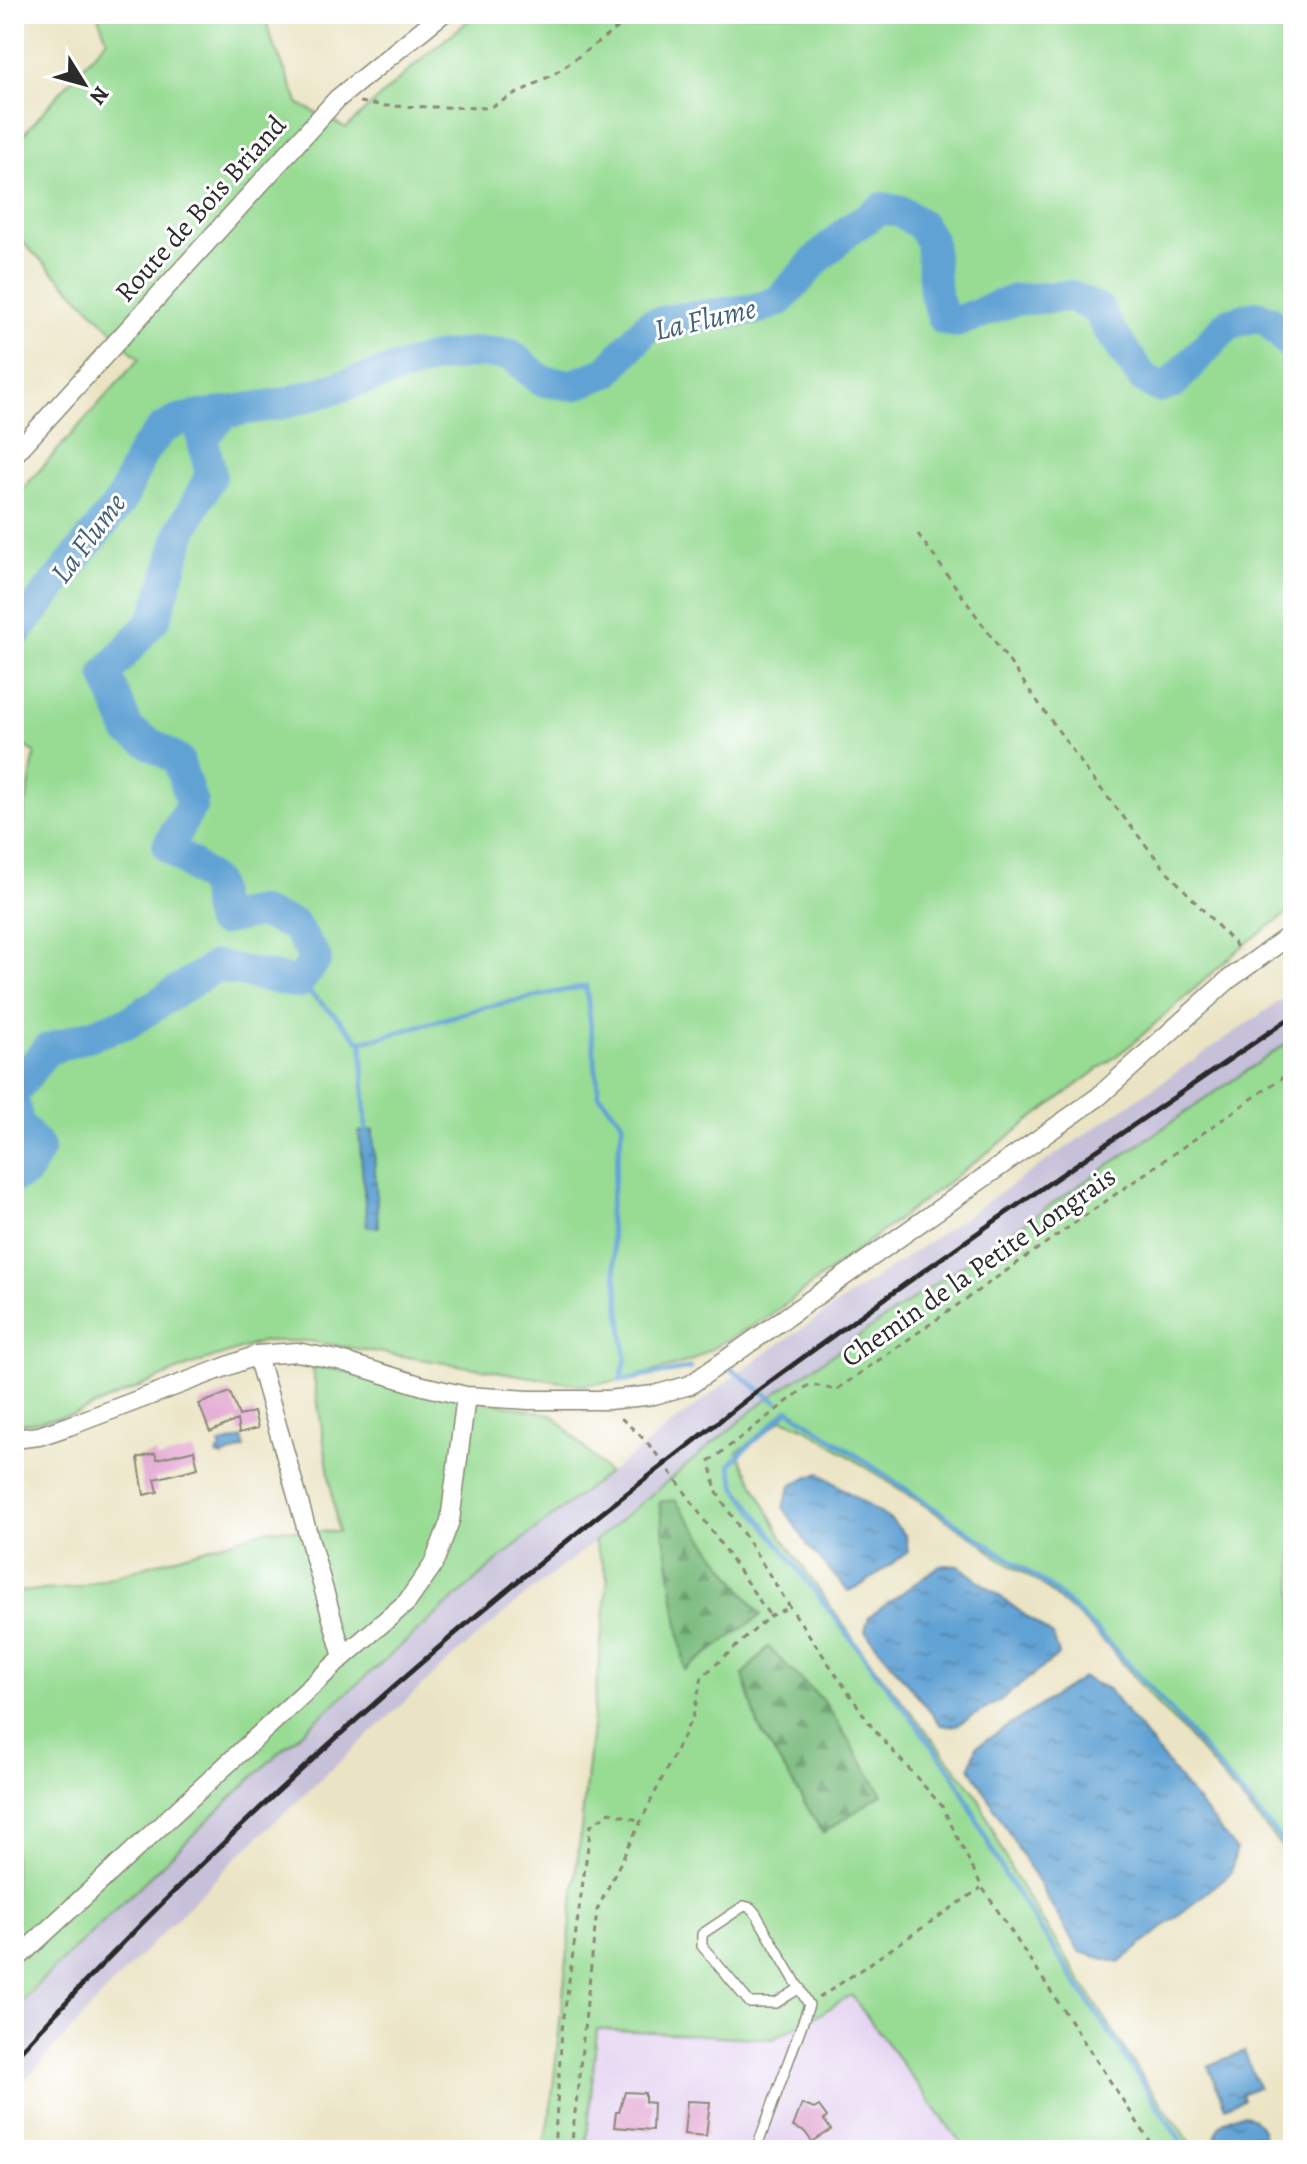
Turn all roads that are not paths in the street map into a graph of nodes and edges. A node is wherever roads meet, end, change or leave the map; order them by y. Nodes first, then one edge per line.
1 (442, 14) edge
2 (14, 455) edge
3 (1293, 933) edge
4 (257, 1355) junction
5 (466, 1396) junction
6 (14, 1439) edge
7 (343, 1657) junction
8 (14, 1959) edge
9 (800, 1988) junction
10 (756, 2150) edge

1 - 2 street, Route de Bois Briand
3 - 5 street
4 - 5 street
4 - 6 street
4 - 7 street
5 - 7 street
7 - 8 street
9 - 9 lane
9 - 10 lane

